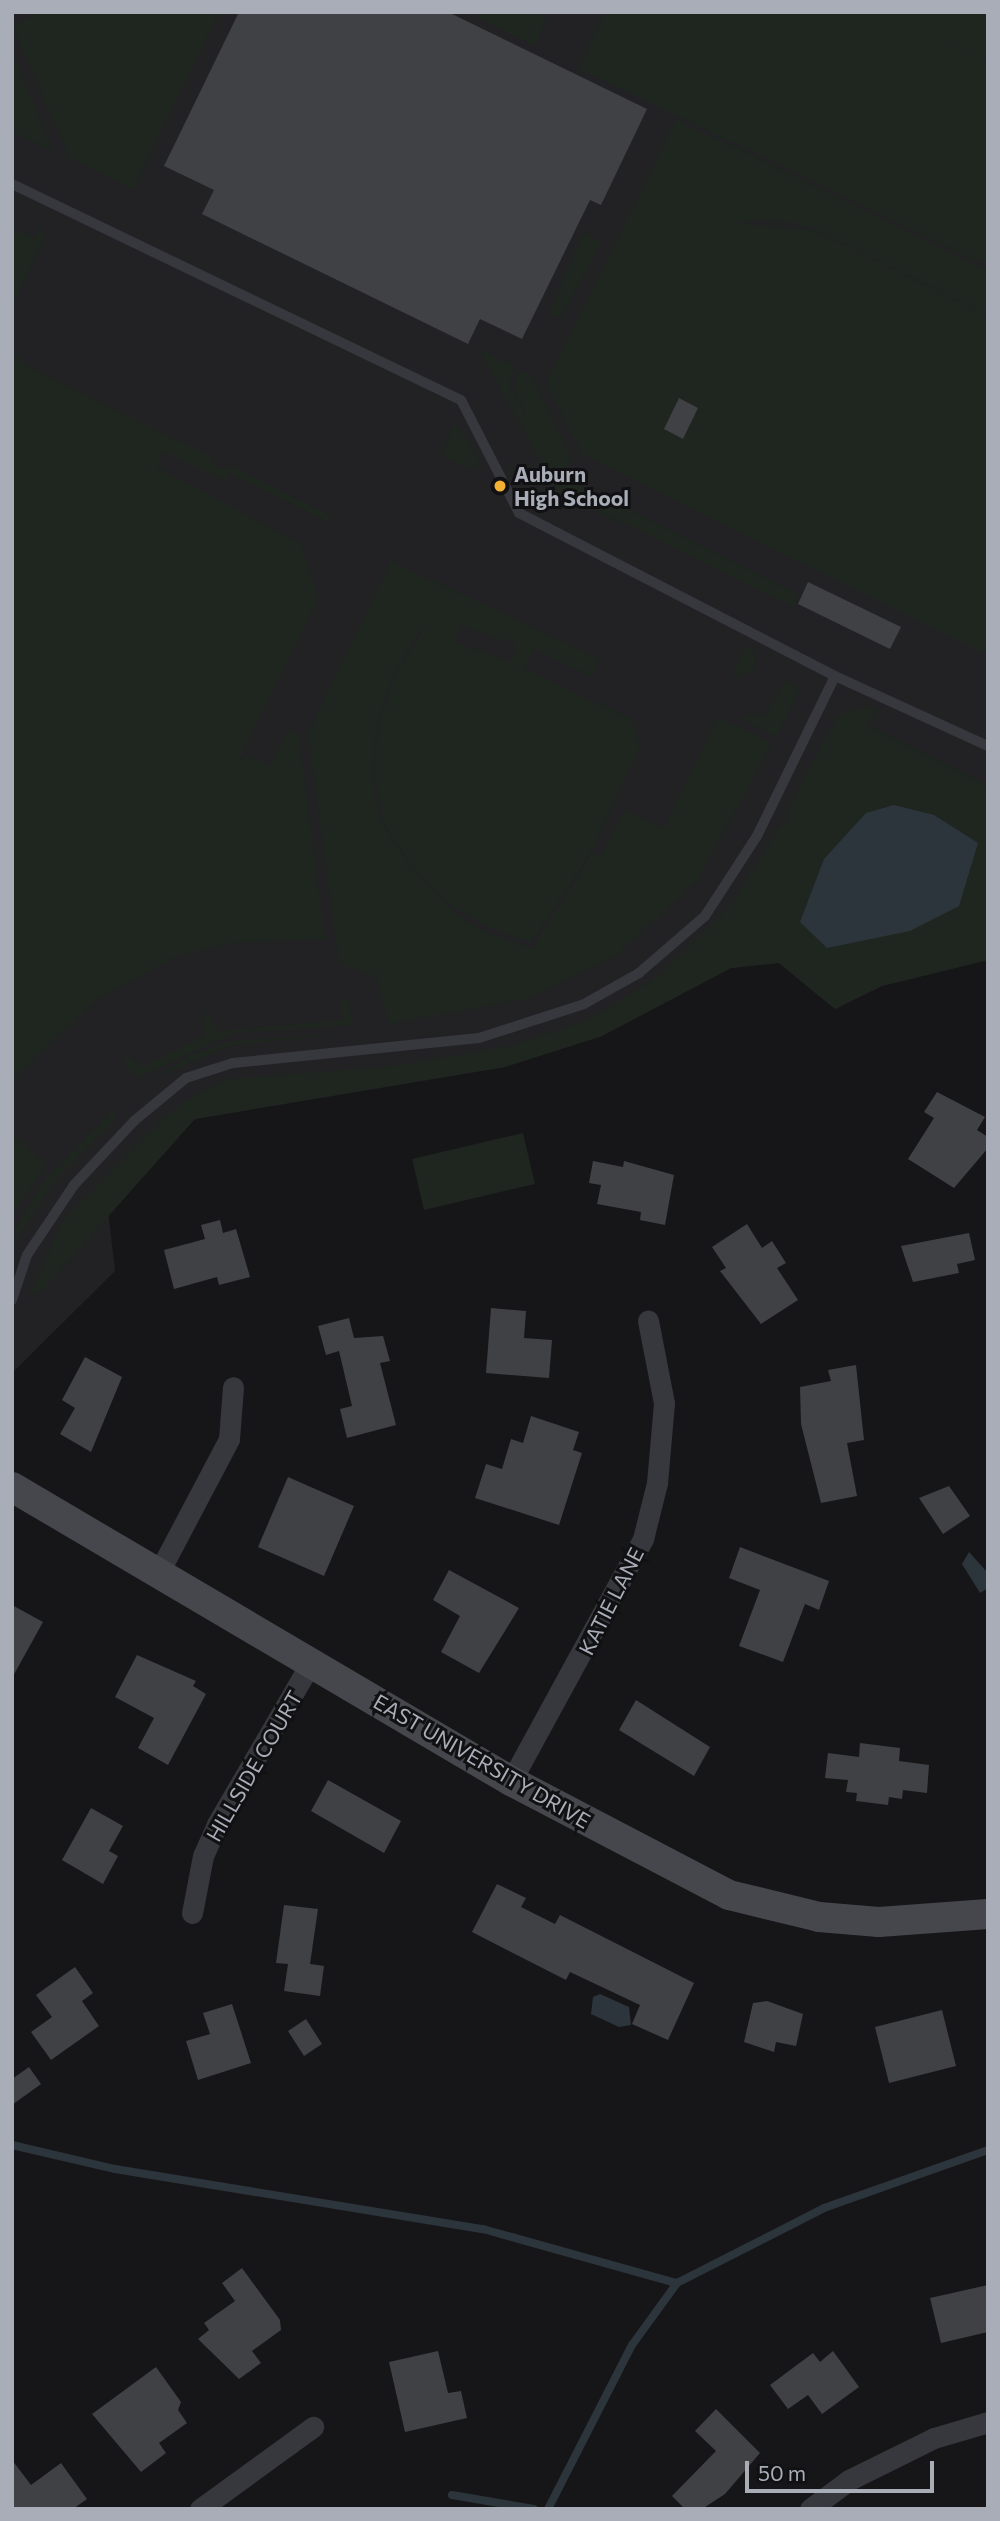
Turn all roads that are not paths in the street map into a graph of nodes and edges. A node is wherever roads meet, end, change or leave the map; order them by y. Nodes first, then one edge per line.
1 (12, 184) edge
2 (835, 676) junction
3 (988, 746) edge
4 (12, 1300) edge
5 (648, 1321) dead end
6 (233, 1387) dead end
7 (12, 1488) edge
8 (160, 1570) junction
9 (313, 1661) junction
10 (511, 1781) junction
11 (192, 1913) dead end
12 (988, 1914) edge
13 (988, 2423) edge
14 (313, 2427) dead end
15 (200, 2509) edge
16 (810, 2509) edge

1 - 2 lane
2 - 3 lane
2 - 4 lane
5 - 10 street, KATIE LANE
6 - 8 street
7 - 8 main road, EAST UNIVERSITY DRIVE
8 - 9 main road, EAST UNIVERSITY DRIVE
9 - 10 main road, EAST UNIVERSITY DRIVE
9 - 11 street, HILLSIDE COURT
10 - 12 main road, EAST UNIVERSITY DRIVE
13 - 16 street
14 - 15 street

